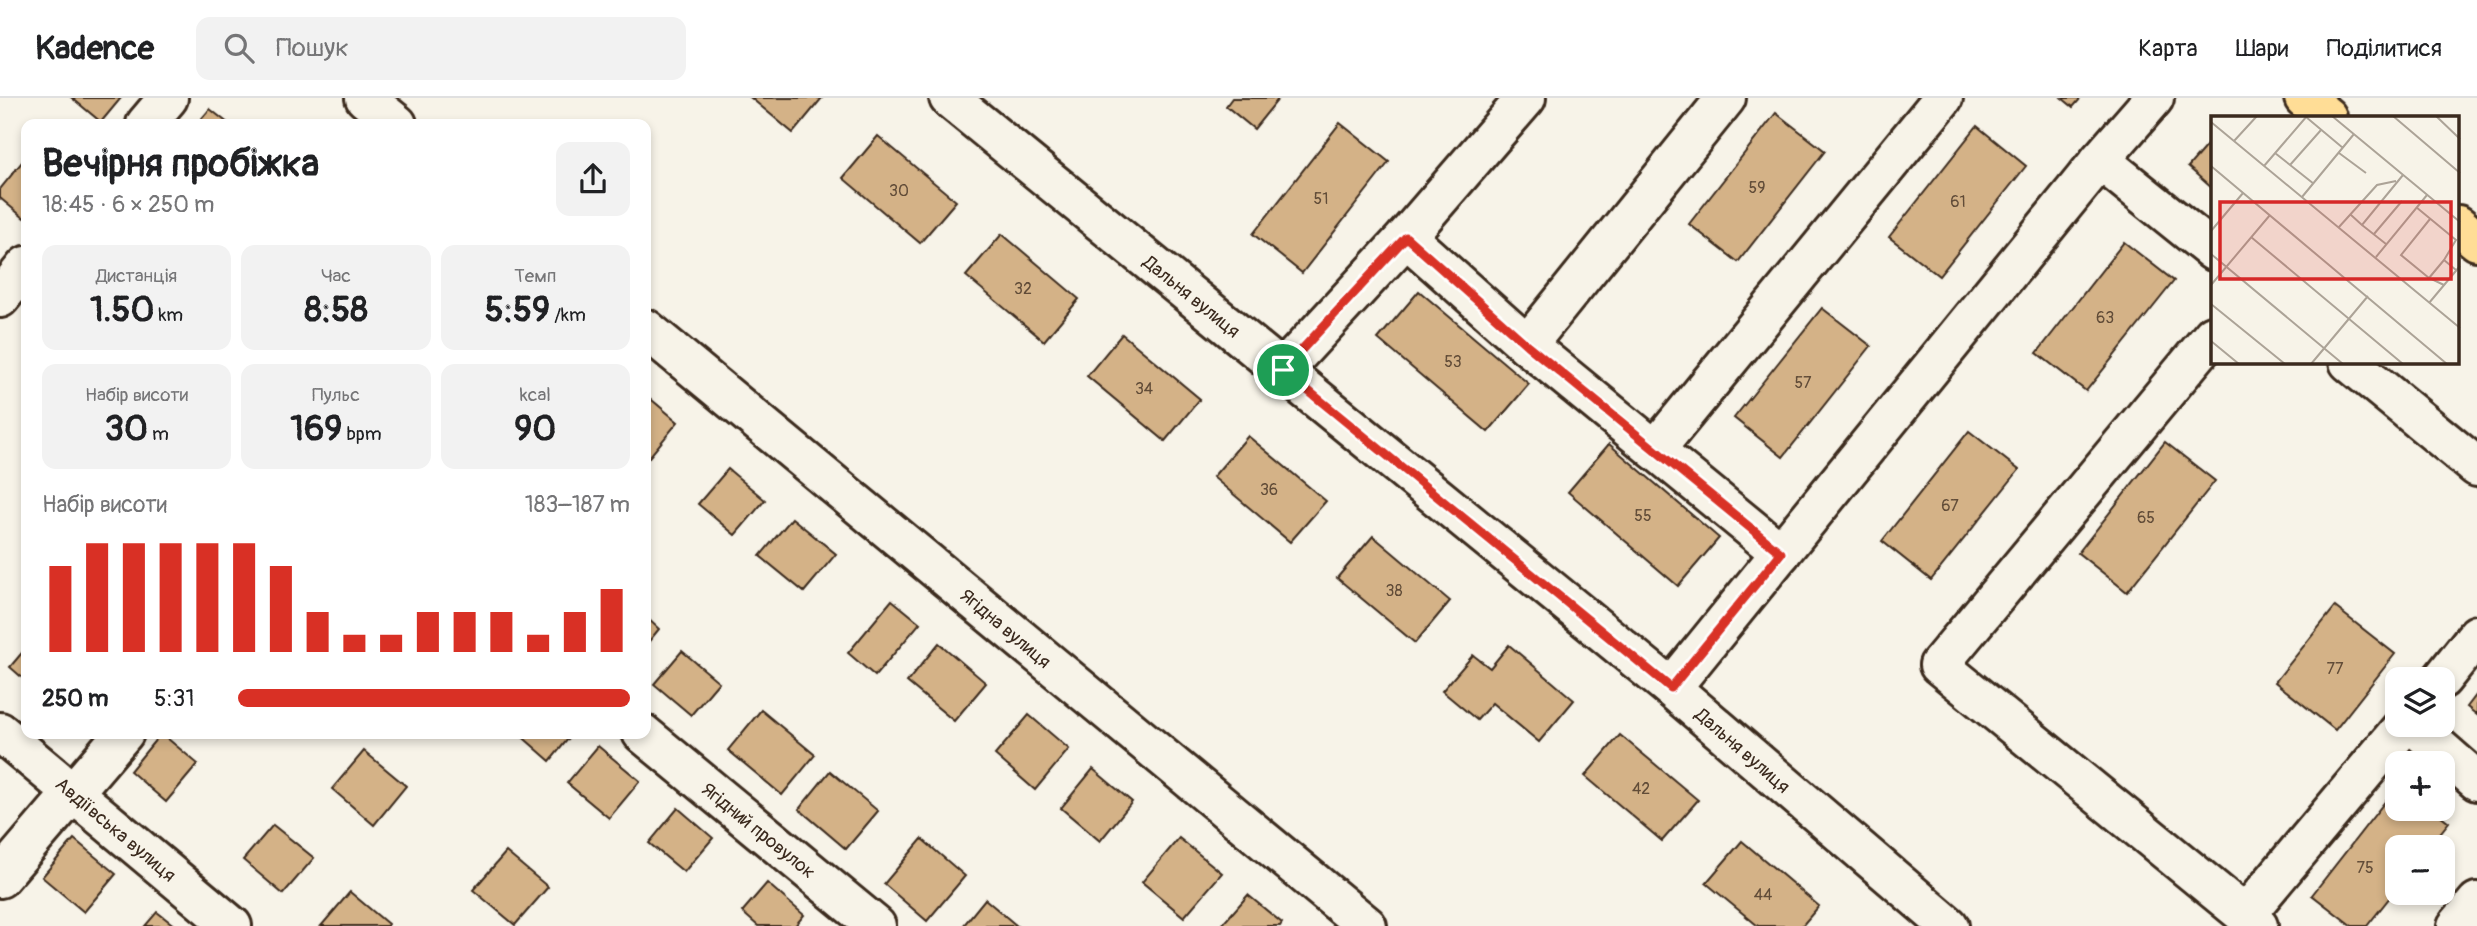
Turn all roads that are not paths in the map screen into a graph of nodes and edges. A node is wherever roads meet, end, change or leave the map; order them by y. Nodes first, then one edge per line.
1 (168, 98) edge
2 (365, 98) edge
3 (949, 98) edge
4 (1525, 98) edge
5 (1726, 98) edge
6 (1943, 98) edge
7 (2154, 98) edge
8 (2304, 98) edge
9 (2326, 116) edge
10 (150, 119) edge
11 (391, 119) edge
12 (2100, 160) junction
13 (2460, 227) edge
14 (1406, 237) junction
15 (2477, 241) edge
16 (2211, 249) edge
17 (21, 272) edge
18 (0, 298) edge
19 (651, 333) edge
20 (2211, 337) edge
21 (1527, 345) junction
22 (2351, 364) edge
23 (1283, 370) junction
24 (1655, 450) junction
25 (2477, 467) edge
26 (1781, 553) junction
27 (2477, 635) edge
28 (2452, 667) edge
29 (1671, 688) junction
30 (0, 732) edge
31 (2395, 737) edge
32 (2427, 737) edge
33 (119, 739) edge
34 (649, 739) edge
35 (2477, 781) edge
36 (73, 793) junction
37 (0, 878) edge
38 (2477, 902) edge
39 (2252, 920) edge
40 (232, 926) edge
41 (876, 926) edge
42 (1367, 926) edge
43 (1949, 926) edge
44 (2458, 926) edge

1 - 10 street
2 - 11 street
3 - 23 street, Дальня вулиця
4 - 14 street
5 - 21 street
6 - 24 street
7 - 12 street
8 - 9 main road
12 - 16 street
12 - 26 street
13 - 15 main road
14 - 21 street
14 - 23 street
17 - 18 street
19 - 42 street, Ягідна вулиця
20 - 39 street
21 - 24 street
22 - 25 street
23 - 29 street, Дальня вулиця
24 - 26 street
26 - 29 street
27 - 28 street
29 - 43 street, Дальня вулиця
30 - 36 street, Авдіївська вулиця
31 - 39 street
32 - 35 street
33 - 36 street
34 - 41 street, Ягідний провулок
36 - 37 street
36 - 40 street, Авдіївська вулиця
38 - 44 street

